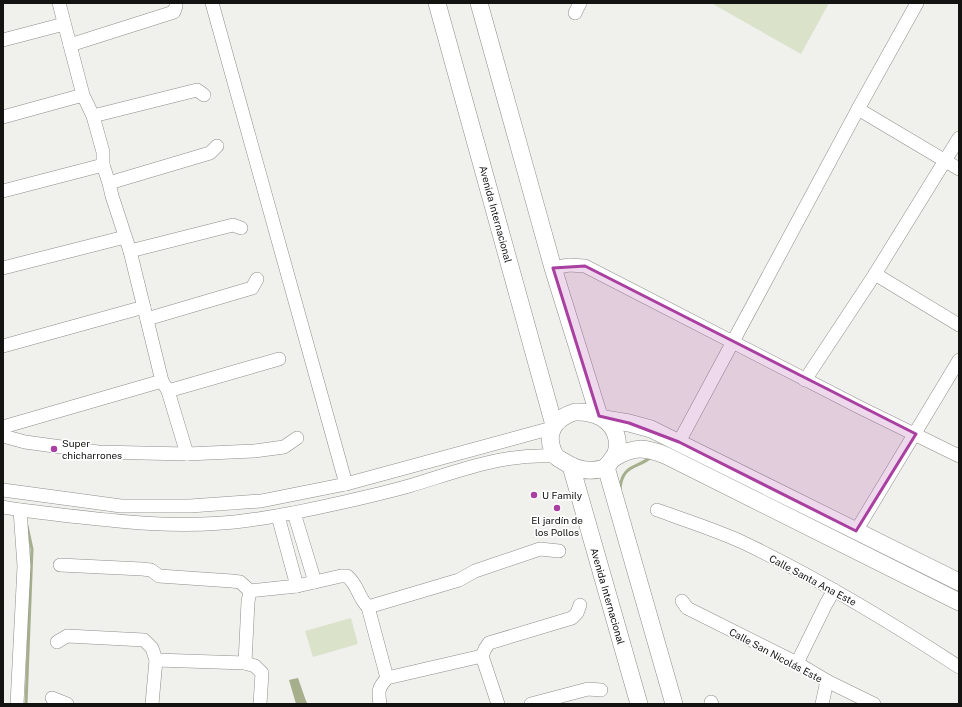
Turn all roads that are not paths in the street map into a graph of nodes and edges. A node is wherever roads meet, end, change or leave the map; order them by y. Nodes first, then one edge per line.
1 (59, 3) edge
2 (212, 3) edge
3 (437, 3) edge
4 (479, 3) edge
5 (918, 3) edge
6 (176, 6) dead end
7 (64, 24) junction
8 (3, 40) edge
9 (70, 45) junction
10 (83, 95) junction
11 (204, 95) dead end
12 (858, 109) junction
13 (93, 116) junction
14 (3, 117) edge
15 (959, 138) edge
16 (217, 146) dead end
17 (945, 162) junction
18 (103, 165) junction
19 (959, 169) edge
20 (109, 183) junction
21 (3, 192) edge
22 (241, 228) dead end
23 (125, 237) junction
24 (130, 250) junction
25 (3, 268) edge
26 (553, 268) junction
27 (875, 274) junction
28 (257, 279) dead end
29 (145, 313) junction
30 (959, 325) edge
31 (732, 342) junction
32 (3, 346) edge
33 (279, 359) dead end
34 (959, 360) edge
35 (805, 380) junction
36 (165, 386) junction
37 (602, 418) junction
38 (3, 427) edge
39 (553, 427) junction
40 (916, 434) junction
41 (3, 436) edge
42 (297, 438) dead end
43 (679, 442) junction
44 (187, 454) junction
45 (451, 456) junction
46 (556, 456) junction
47 (959, 456) edge
48 (610, 462) junction
49 (571, 466) junction
50 (456, 471) junction
51 (346, 484) junction
52 (3, 490) edge
53 (249, 502) junction
54 (3, 508) edge
55 (20, 510) junction
56 (657, 510) dead end
57 (294, 513) junction
58 (278, 516) junction
59 (225, 522) junction
60 (856, 531) junction
61 (559, 552) dead end
62 (60, 565) dead end
63 (316, 582) junction
64 (959, 582) edge
65 (296, 586) junction
66 (834, 590) junction
67 (250, 591) junction
68 (682, 601) dead end
69 (959, 602) edge
70 (580, 605) dead end
71 (368, 607) junction
72 (57, 642) dead end
73 (482, 656) junction
74 (156, 660) junction
75 (245, 663) junction
76 (797, 663) junction
77 (959, 667) edge
78 (387, 678) junction
79 (827, 681) junction
80 (601, 690) dead end
81 (52, 698) dead end
82 (18, 704) edge
83 (67, 704) edge
84 (152, 704) edge
85 (260, 704) edge
86 (380, 704) edge
87 (498, 704) edge
88 (531, 704) edge
89 (639, 704) edge
90 (674, 704) edge
91 (822, 704) edge
92 (874, 704) edge

1 - 7 street
2 - 51 street
3 - 39 main road, Avenida Internacional
4 - 26 main road
5 - 12 street
6 - 9 street
7 - 8 street
7 - 9 street
9 - 10 street
10 - 13 street
10 - 14 street
11 - 13 street
12 - 17 street
12 - 31 street
13 - 18 street
15 - 17 street
16 - 20 street
17 - 19 street
17 - 27 street
18 - 20 street
18 - 21 street
20 - 23 street
22 - 24 street
23 - 24 street
23 - 25 street
24 - 29 street
26 - 31 street
26 - 37 main road
27 - 30 street
27 - 35 street
28 - 29 street
29 - 32 street
29 - 36 street
31 - 35 street
31 - 43 street
33 - 36 street
34 - 40 street
35 - 40 street
36 - 38 street
36 - 44 street
37 - 39 main road
37 - 43 main road
37 - 48 main road
39 - 45 street
39 - 46 main road
40 - 47 street
40 - 60 street
41 - 44 street
42 - 44 street
43 - 60 main road
45 - 50 street
45 - 51 street
46 - 49 main road
46 - 50 street
48 - 49 main road
48 - 69 main road
48 - 90 main road
49 - 89 main road, Avenida Internacional
50 - 57 street
51 - 53 street
52 - 53 street
53 - 59 street
54 - 55 street
55 - 59 street
55 - 82 street
56 - 66 street, Calle Santa Ana Este
57 - 58 street
57 - 63 street
58 - 59 street
58 - 65 street
60 - 64 main road
61 - 71 street
62 - 67 street
63 - 65 street
63 - 71 street
65 - 67 street
66 - 76 street
66 - 77 street, Calle Santa Ana Este
67 - 75 street
68 - 76 street, Calle San Nicolás Este
70 - 73 street
71 - 78 street
72 - 74 street
73 - 78 street
73 - 87 street
74 - 75 street
74 - 84 street
75 - 85 street
76 - 79 street, Calle San Nicolás Este
78 - 86 street
79 - 91 street
79 - 92 street, Calle San Nicolás Este
80 - 88 street
81 - 83 street

